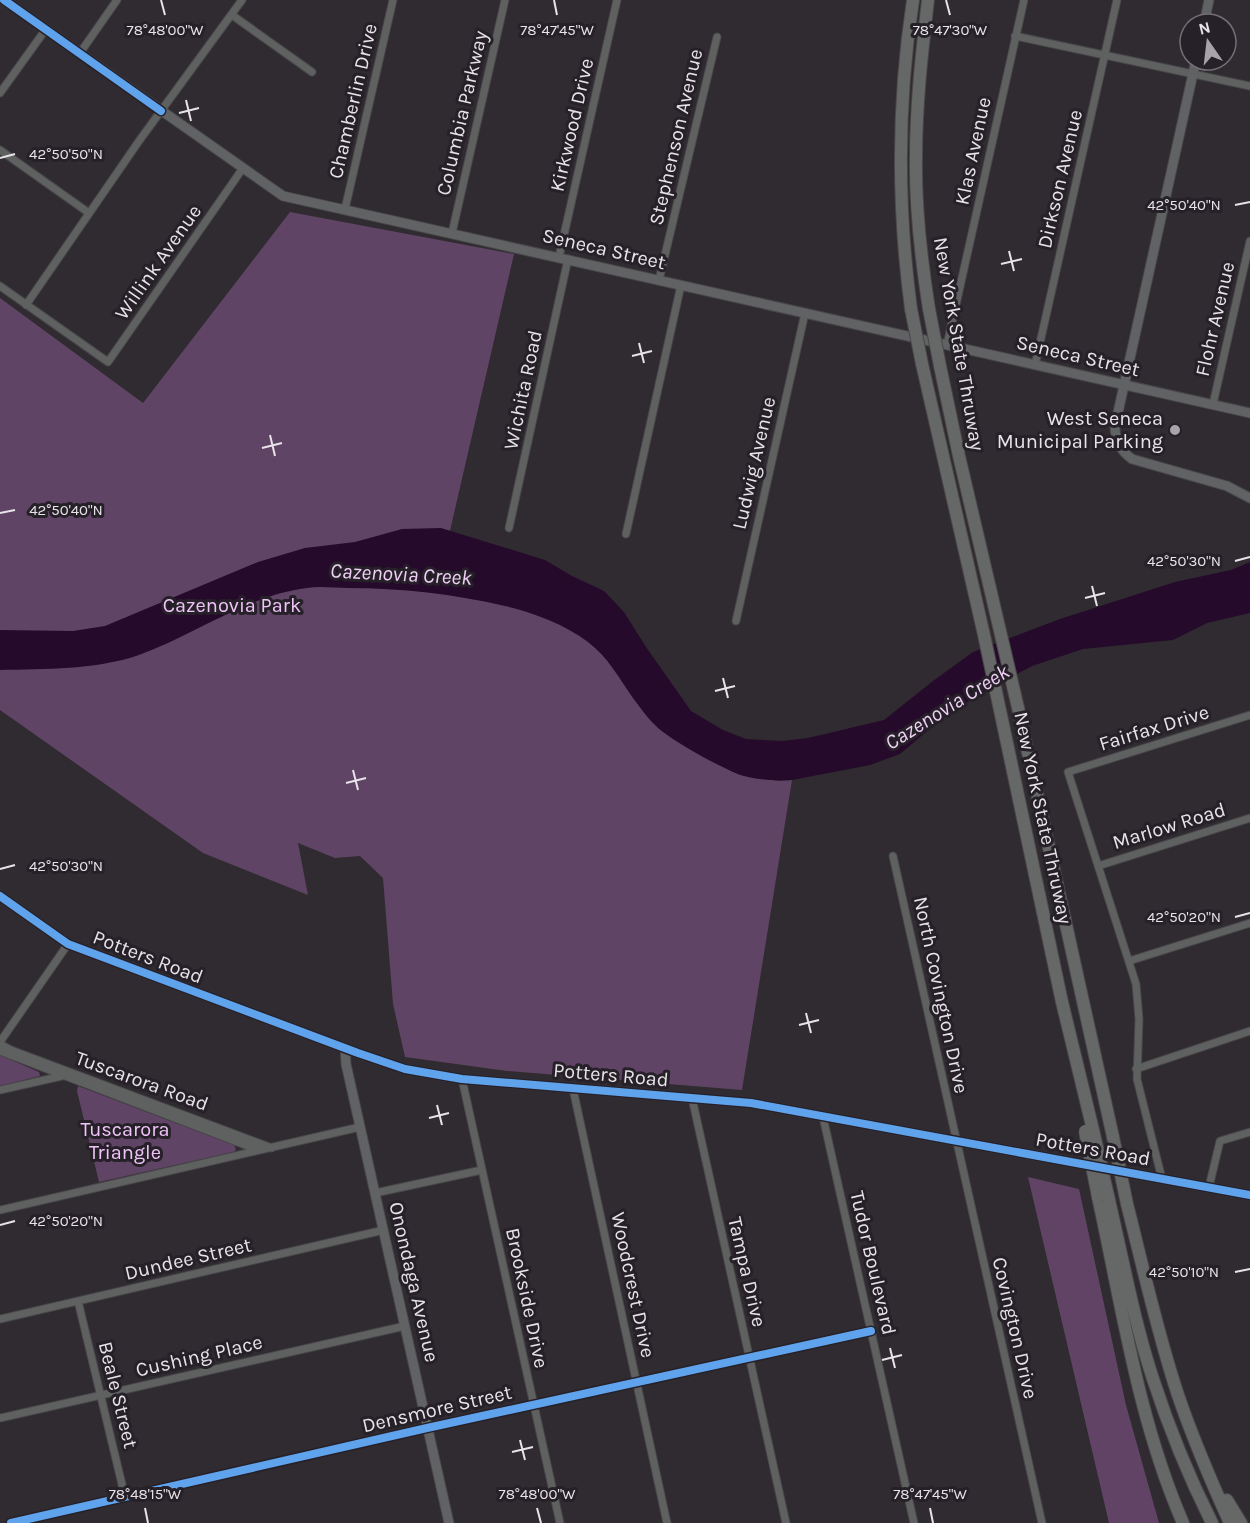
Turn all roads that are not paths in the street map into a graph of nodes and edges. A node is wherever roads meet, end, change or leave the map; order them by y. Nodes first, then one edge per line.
1 (4, 0) edge
2 (117, 0) edge
3 (242, 0) edge
4 (393, 0) edge
5 (505, 0) edge
6 (617, 0) edge
7 (913, 0) edge
8 (928, 0) edge
9 (1023, 0) edge
10 (1117, 0) edge
11 (232, 15) junction
12 (45, 29) junction
13 (1016, 36) junction
14 (717, 37) dead end
15 (80, 53) junction
16 (1105, 53) junction
17 (312, 72) dead end
18 (1193, 73) junction
19 (1250, 86) edge
20 (0, 93) edge
21 (161, 111) junction
22 (0, 150) edge
23 (243, 168) junction
24 (345, 209) junction
25 (89, 213) junction
26 (452, 233) junction
27 (1250, 241) edge
28 (564, 258) junction
29 (659, 280) junction
30 (681, 285) junction
31 (0, 286) edge
32 (26, 304) junction
33 (805, 313) junction
34 (947, 345) junction
35 (1035, 365) junction
36 (1123, 385) junction
37 (1213, 404) junction
38 (1250, 413) edge
39 (1250, 498) edge
40 (510, 528) dead end
41 (626, 534) dead end
42 (736, 621) dead end
43 (1250, 716) edge
44 (1250, 818) edge
45 (893, 856) dead end
46 (1098, 866) junction
47 (0, 896) edge
48 (1250, 923) edge
49 (68, 944) junction
50 (1129, 961) junction
51 (1250, 1030) edge
52 (0, 1043) edge
53 (345, 1048) junction
54 (0, 1051) edge
55 (1136, 1069) junction
56 (74, 1074) junction
57 (62, 1076) junction
58 (462, 1079) junction
59 (573, 1089) junction
60 (0, 1090) edge
61 (692, 1098) junction
62 (823, 1117) junction
63 (360, 1127) junction
64 (1250, 1132) edge
65 (956, 1141) junction
66 (272, 1148) junction
67 (259, 1151) junction
68 (482, 1170) junction
69 (1162, 1179) junction
70 (1209, 1187) junction
71 (375, 1193) junction
72 (1250, 1195) edge
73 (1104, 1199) junction
74 (0, 1210) edge
75 (384, 1230) junction
76 (78, 1301) junction
77 (0, 1319) edge
78 (405, 1326) junction
79 (872, 1331) junction
80 (749, 1358) junction
81 (638, 1383) junction
82 (101, 1395) junction
83 (534, 1404) junction
84 (0, 1418) edge
85 (427, 1428) junction
86 (1199, 1453) junction
87 (125, 1497) junction
88 (11, 1523) edge
89 (449, 1523) edge
90 (560, 1523) edge
91 (667, 1523) edge
92 (786, 1523) edge
93 (914, 1523) edge
94 (1042, 1523) edge
95 (1183, 1523) edge
96 (1212, 1523) edge
97 (1230, 1523) edge
98 (1240, 1523) edge

1 - 12 main road, Seneca Street
2 - 15 street
3 - 11 street
4 - 24 street, Chamberlin Drive
5 - 26 street, Columbia Parkway
6 - 28 street, Kirkwood Drive
7 - 73 highway, New York State Thruway, bridge
8 - 86 highway, New York State Thruway, bridge
9 - 13 street, Klas Avenue
10 - 16 street, Dirkson Avenue
11 - 17 street
11 - 21 street
12 - 15 main road, Seneca Street
12 - 20 street
13 - 16 street
13 - 34 street, Klas Avenue
14 - 29 street, Stephenson Avenue
15 - 21 main road, Seneca Street
16 - 18 street
16 - 35 street, Dirkson Avenue
18 - 19 street
18 - 36 main road
21 - 23 main road, Seneca Street
21 - 25 street
22 - 25 street
23 - 24 main road, Seneca Street
23 - 32 street, Willink Avenue
24 - 26 main road, Seneca Street
25 - 32 street
26 - 28 main road, Seneca Street
27 - 37 street, Flohr Avenue
28 - 29 main road, Seneca Street
28 - 40 street, Wichita Road
29 - 30 main road, Seneca Street
30 - 33 main road, Seneca Street
30 - 41 street
31 - 32 street
33 - 34 main road, Seneca Street
33 - 42 street, Ludwig Avenue
34 - 35 main road, Seneca Street
35 - 36 main road, Seneca Street
36 - 37 main road, Seneca Street
36 - 39 main road
37 - 38 main road, Seneca Street
43 - 46 street, Fairfax Drive
44 - 46 street, Marlow Road
45 - 65 street, North Covington Drive
46 - 50 street
47 - 49 main road, Potters Road
48 - 50 street
49 - 52 street
49 - 53 main road, Potters Road
50 - 55 street
51 - 55 street
52 - 56 street, Tuscarora Road
53 - 58 main road, Potters Road
53 - 63 main road, Onondaga Avenue
54 - 57 street, Tuscarora Road
55 - 69 street
56 - 57 street
56 - 66 street, Tuscarora Road
57 - 60 street
57 - 67 street, Tuscarora Road
58 - 59 main road, Potters Road
58 - 68 street, Brookside Drive
59 - 61 main road, Potters Road
59 - 81 street, Woodcrest Drive
61 - 62 main road, Potters Road
61 - 80 street, Tampa Drive
62 - 65 main road, Potters Road
62 - 79 street, Tudor Boulevard
63 - 66 street
63 - 71 main road, Onondaga Avenue
64 - 70 street
65 - 69 main road, Potters Road
65 - 94 street, Covington Drive
66 - 67 street
67 - 74 street
68 - 71 street
68 - 83 street, Brookside Drive
69 - 70 main road, Potters Road
70 - 72 main road, Potters Road
71 - 75 main road, Onondaga Avenue
73 - 95 highway
73 - 96 highway
75 - 76 street, Dundee Street
75 - 78 main road, Onondaga Avenue
76 - 77 street, Dundee Street
76 - 82 street, Beale Street
78 - 82 street, Cushing Place
78 - 85 main road, Onondaga Avenue
79 - 80 street, Densmore Street
79 - 93 street, Tudor Boulevard
80 - 81 street, Densmore Street
80 - 92 street, Tampa Drive
81 - 83 street, Densmore Street
81 - 91 street, Woodcrest Drive
82 - 84 street, Cushing Place
82 - 87 street, Beale Street
83 - 85 street, Densmore Street
83 - 90 street, Brookside Drive
85 - 87 street, Densmore Street
85 - 89 main road, Onondaga Avenue
86 - 97 highway, New York State Thruway
86 - 98 highway
87 - 88 street, Densmore Street

